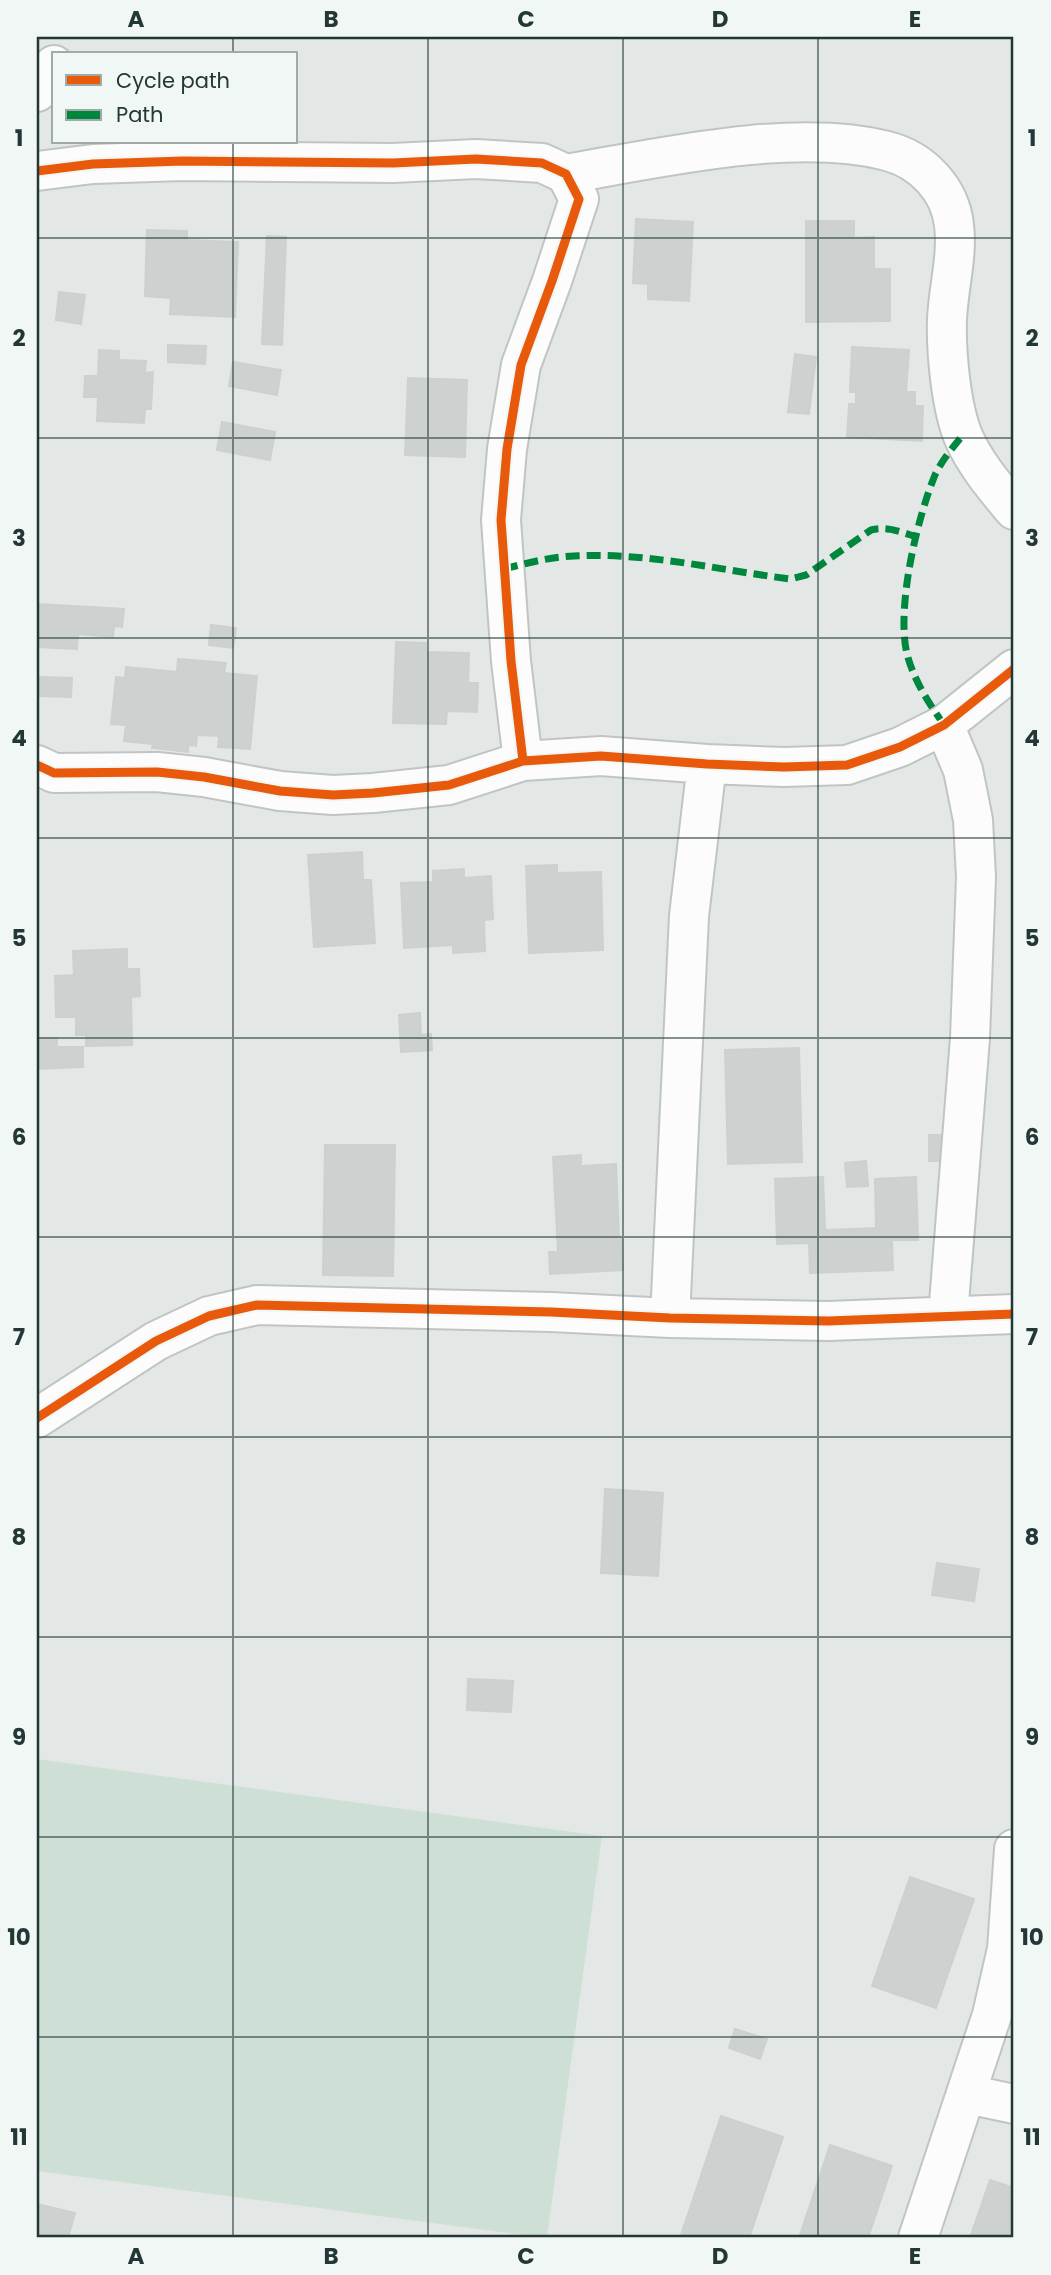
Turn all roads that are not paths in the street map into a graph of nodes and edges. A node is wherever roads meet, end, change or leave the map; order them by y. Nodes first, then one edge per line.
1 (52, 68) edge
2 (37, 92) edge
3 (37, 171) edge
4 (566, 174) junction
5 (1014, 510) edge
6 (1014, 669) edge
7 (944, 725) junction
8 (523, 761) junction
9 (707, 764) junction
10 (37, 765) edge
11 (1014, 1314) edge
12 (948, 1316) junction
13 (670, 1318) junction
14 (37, 1418) edge
15 (1014, 1849) edge
16 (967, 2094) junction
17 (1014, 2104) edge
18 (918, 2238) edge

1 - 2 street
3 - 4 street
4 - 5 street
4 - 8 street
6 - 7 street
7 - 9 street
7 - 12 street
8 - 9 street
8 - 10 street
9 - 13 street
11 - 12 street
12 - 13 street
13 - 14 street
15 - 16 street
16 - 17 street
16 - 18 street

